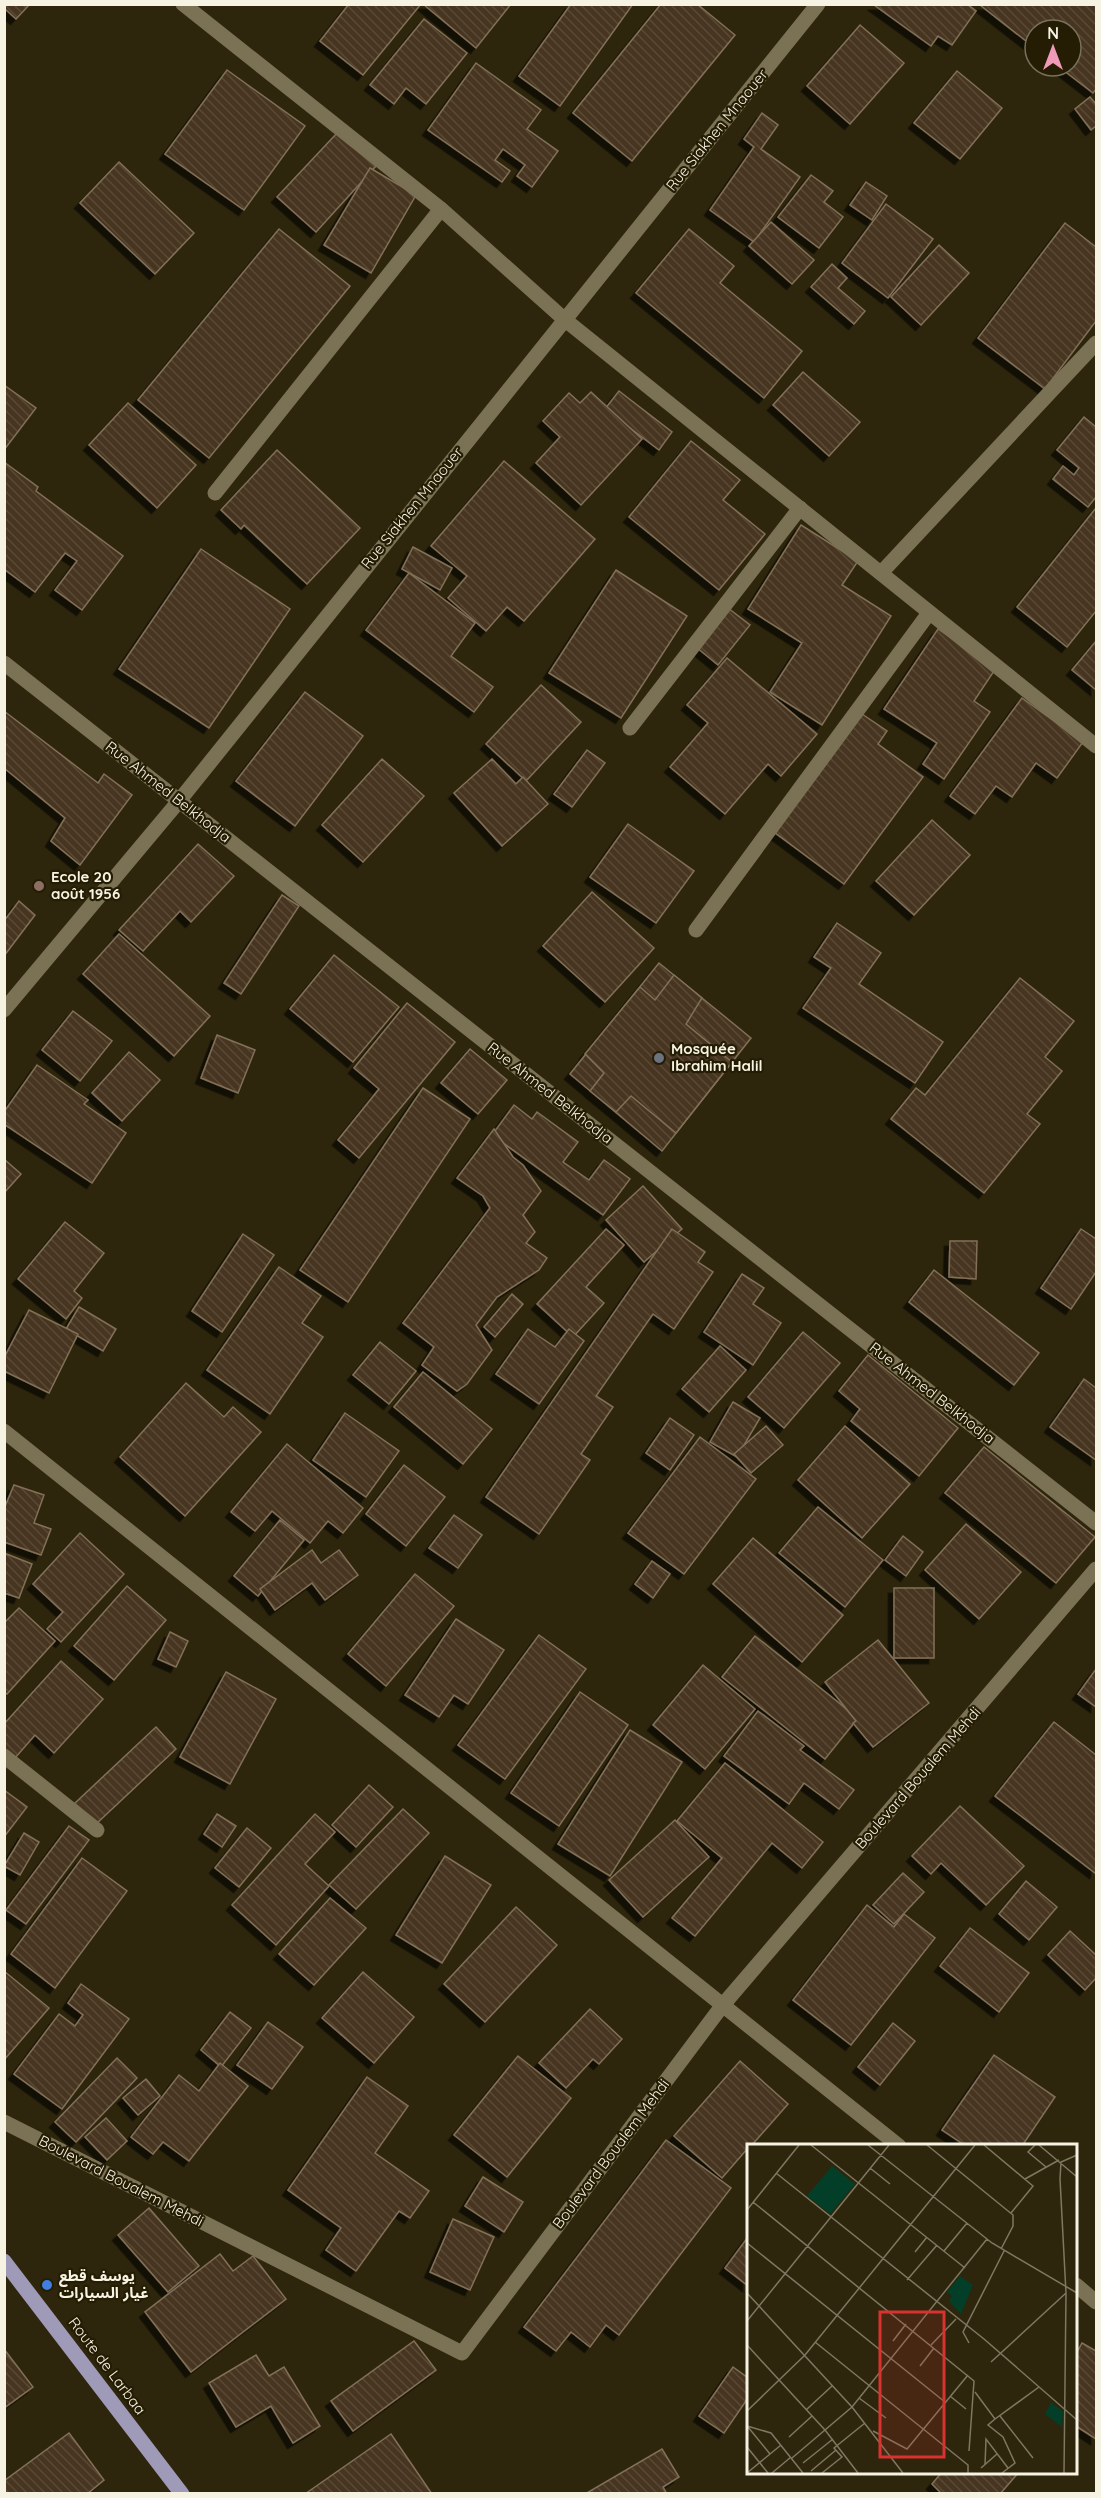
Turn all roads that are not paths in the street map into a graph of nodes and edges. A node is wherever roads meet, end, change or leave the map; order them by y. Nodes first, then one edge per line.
1 (183, 4) edge
2 (818, 4) edge
3 (441, 209) junction
4 (564, 319) junction
5 (1096, 343) edge
6 (215, 493) dead end
7 (800, 508) junction
8 (881, 573) junction
9 (928, 613) junction
10 (4, 663) edge
11 (630, 728) dead end
12 (1096, 746) edge
13 (179, 801) junction
14 (696, 930) dead end
15 (4, 1010) edge
16 (4, 1431) edge
17 (1096, 1523) edge
18 (1096, 1569) edge
19 (4, 1756) edge
20 (97, 1830) dead end
21 (722, 2006) junction
22 (4, 2122) edge
23 (898, 2144) edge
24 (4, 2261) edge
25 (1077, 2286) edge
26 (1096, 2302) edge
27 (182, 2493) edge

1 - 3 street
2 - 4 street, Rue Siakhen Mnaouer
3 - 4 street
3 - 6 street
4 - 7 street
4 - 13 street, Rue Siakhen Mnaouer
5 - 8 street
7 - 8 street
7 - 11 street
8 - 9 street
9 - 12 street
9 - 14 street
10 - 13 street, Rue Ahmed Belkhodja
13 - 15 street, Rue Siakhen Mnaouer
13 - 17 street, Rue Ahmed Belkhodja
16 - 21 street
18 - 21 street, Boulevard Boualem Mehdi
19 - 20 street
21 - 22 street, Boulevard Boualem Mehdi
21 - 23 street
24 - 27 main road, Route de Larbaa
25 - 26 street

